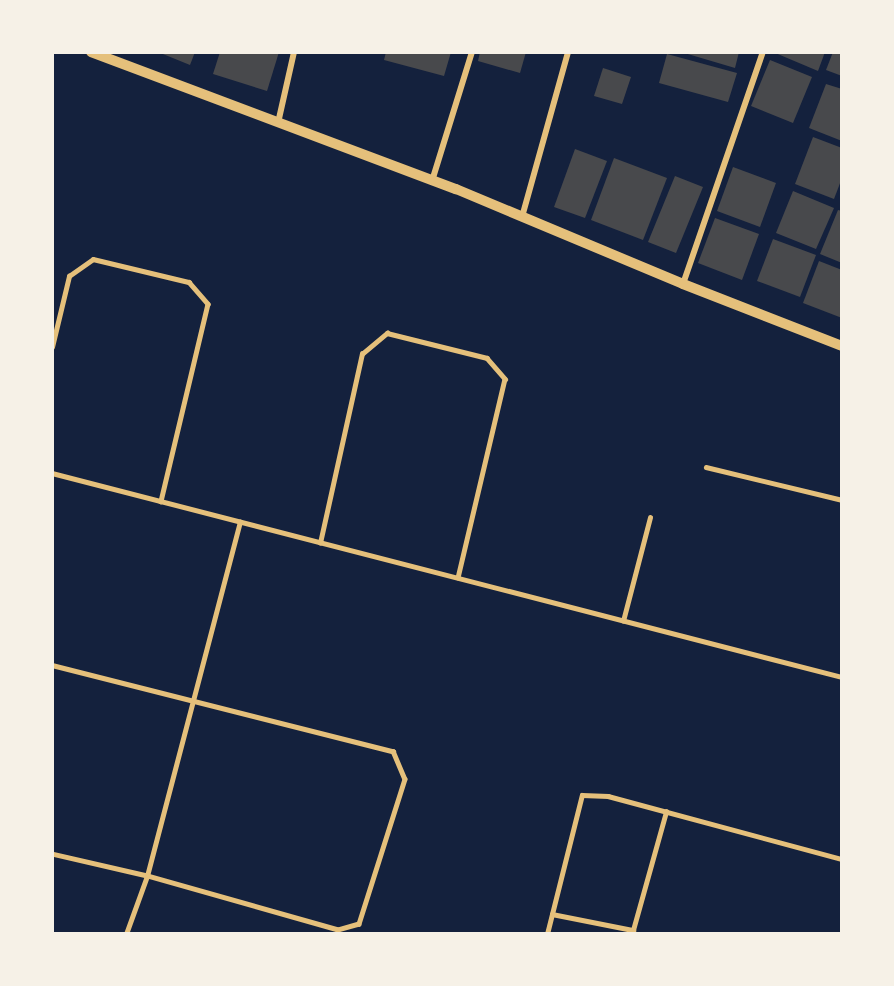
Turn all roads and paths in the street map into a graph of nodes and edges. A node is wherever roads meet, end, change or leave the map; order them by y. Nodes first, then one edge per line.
1 (91, 52) edge
2 (294, 52) edge
3 (472, 52) edge
4 (568, 52) edge
5 (764, 52) edge
6 (278, 123) junction
7 (432, 181) junction
8 (522, 217) junction
9 (683, 284) junction
10 (842, 346) edge
11 (52, 348) edge
12 (706, 467) dead end
13 (52, 473) edge
14 (842, 500) edge
15 (161, 501) junction
16 (650, 517) dead end
17 (240, 522) junction
18 (320, 543) junction
19 (458, 578) junction
20 (623, 621) junction
21 (52, 665) edge
22 (842, 677) edge
23 (193, 702) junction
24 (666, 812) junction
25 (52, 854) edge
26 (842, 859) edge
27 (147, 876) junction
28 (552, 914) junction
29 (126, 933) edge
30 (547, 933) edge

1 - 6 street
2 - 6 street
3 - 7 street
4 - 8 street
5 - 9 street
6 - 7 street
7 - 8 street
8 - 9 street
9 - 10 street
11 - 15 lane
12 - 14 lane
13 - 15 lane
15 - 17 lane
16 - 20 lane
17 - 18 lane
17 - 23 lane
18 - 19 lane
18 - 19 lane
19 - 20 lane
20 - 22 lane
21 - 23 lane
23 - 27 lane
23 - 27 lane
24 - 26 lane
24 - 28 lane
24 - 28 lane
25 - 27 lane
27 - 29 lane
28 - 30 lane

